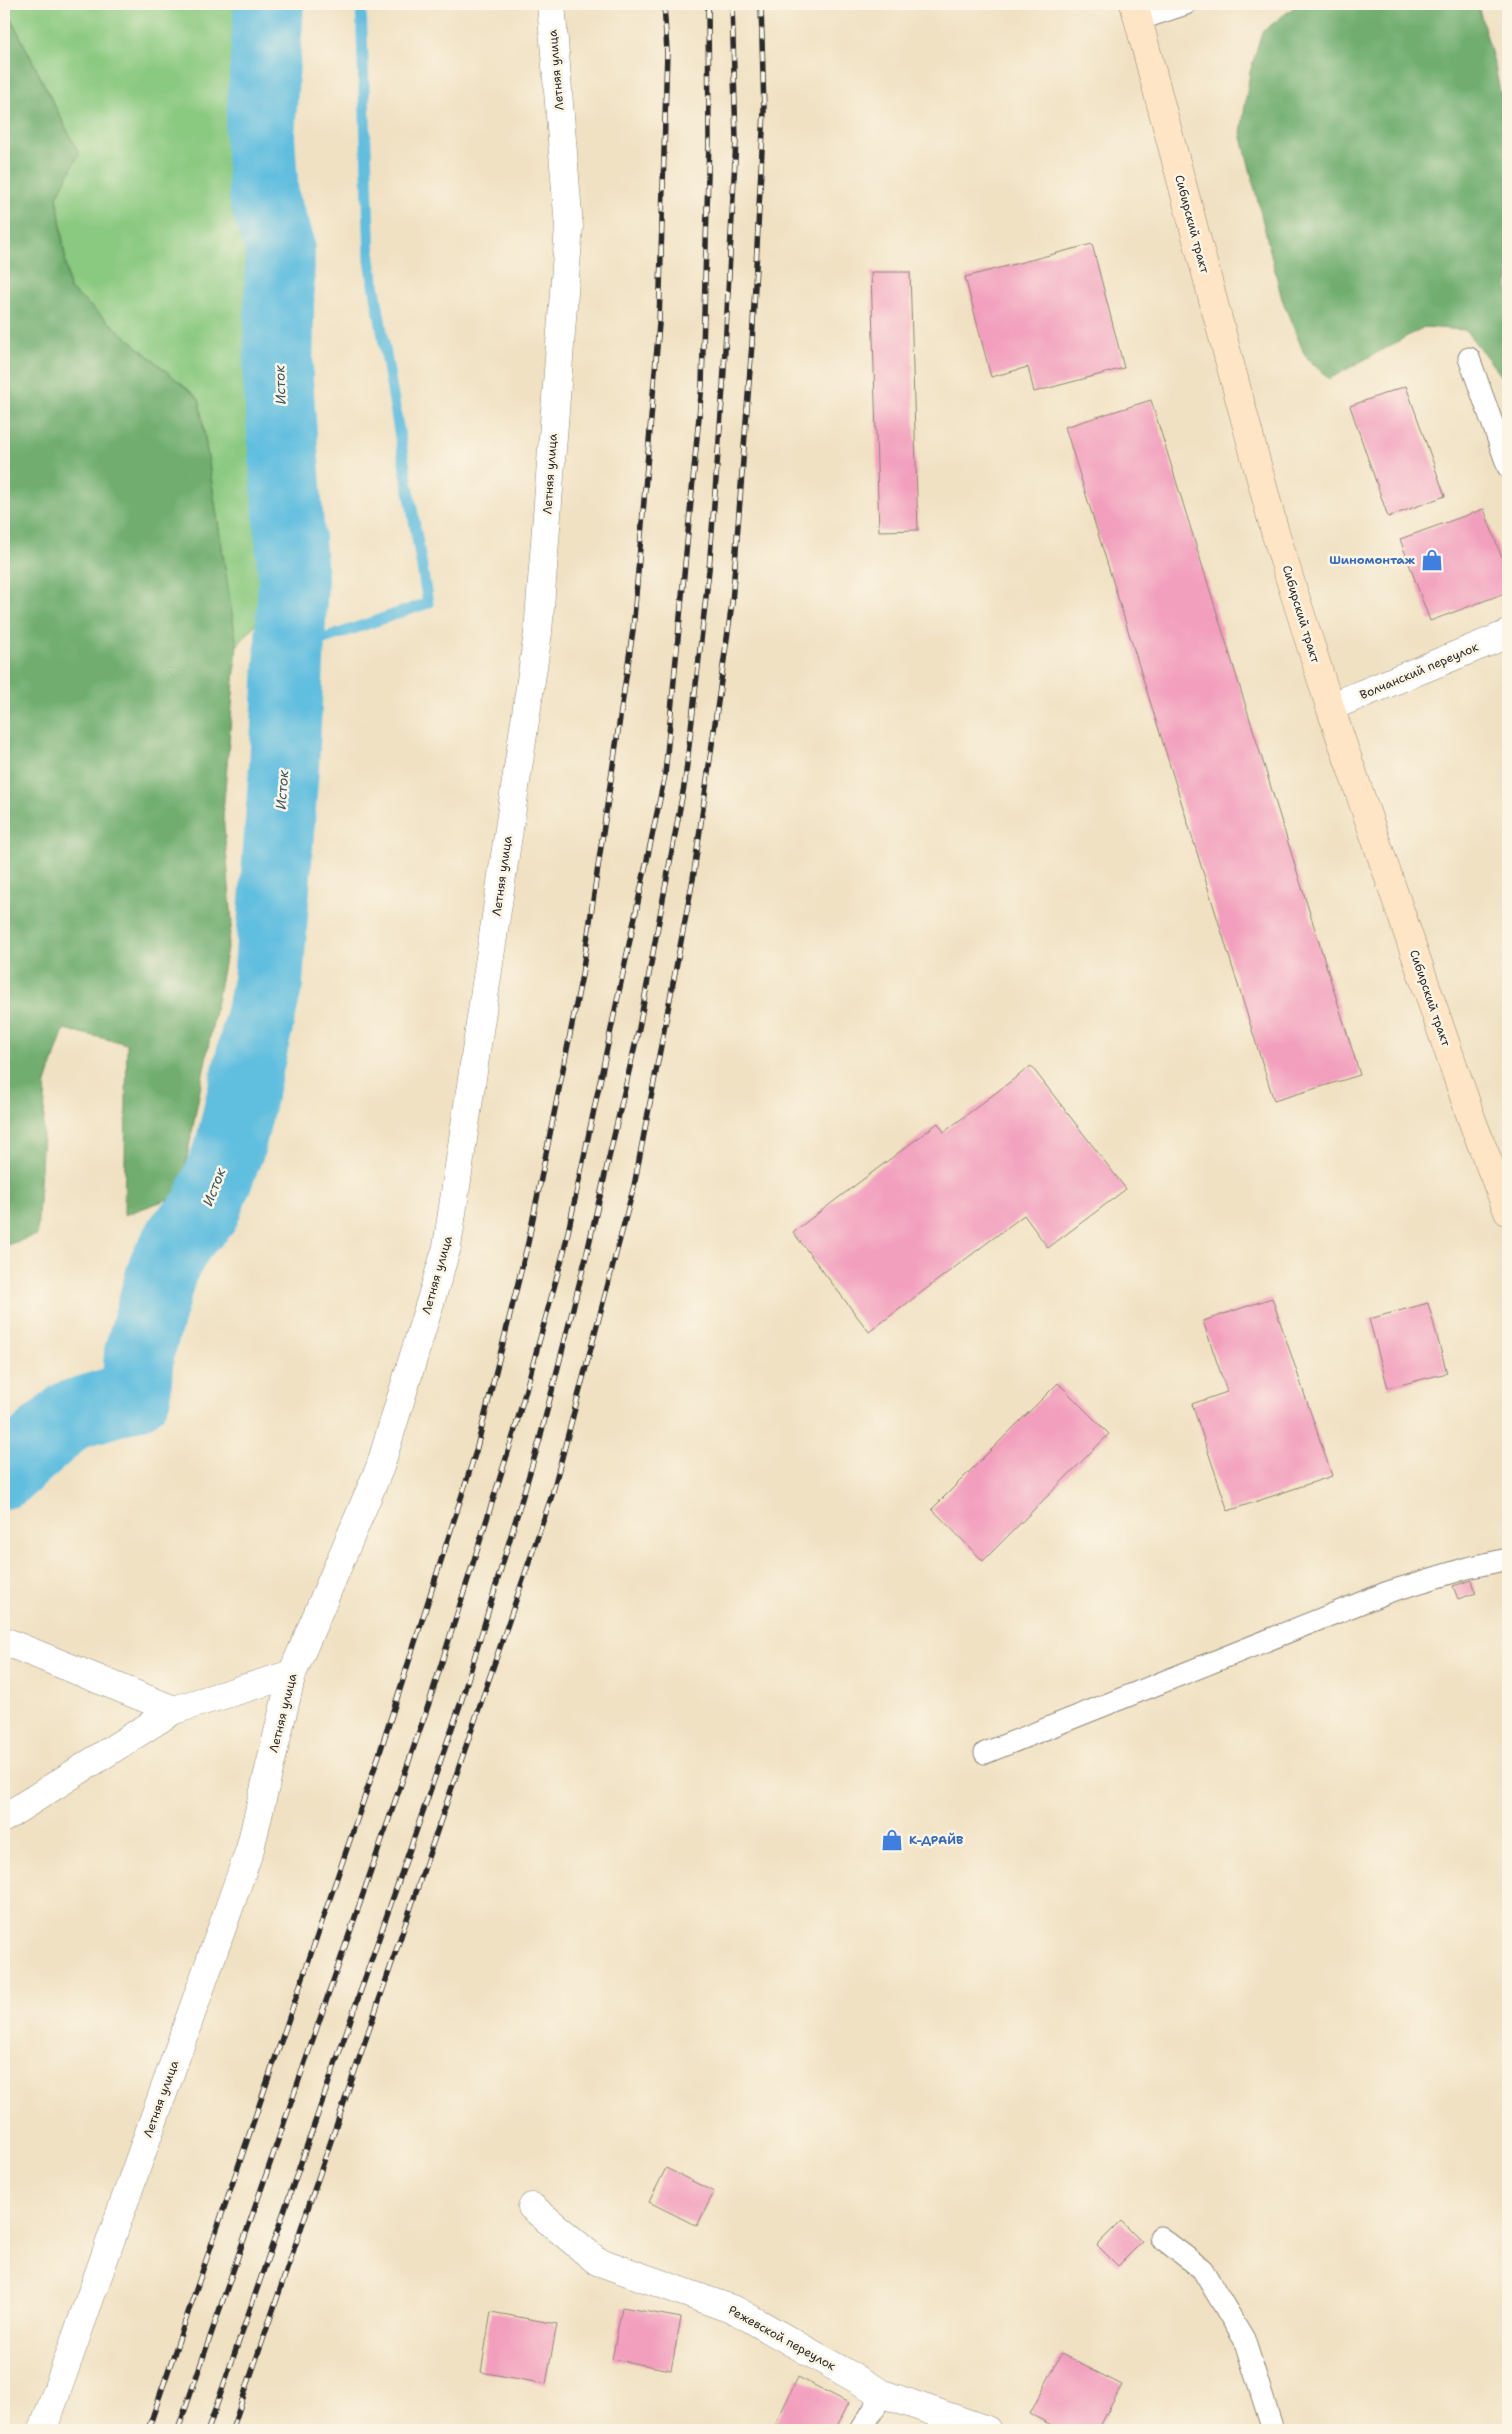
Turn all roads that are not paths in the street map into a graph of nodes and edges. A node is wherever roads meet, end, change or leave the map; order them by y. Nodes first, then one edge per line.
1 (551, 4) edge
2 (1186, 4) edge
3 (1136, 12) edge
4 (1469, 358) dead end
5 (1508, 466) edge
6 (1508, 634) edge
7 (1330, 707) junction
8 (1508, 1212) edge
9 (1508, 1559) edge
10 (4, 1642) edge
11 (292, 1674) junction
12 (174, 1710) junction
13 (985, 1753) dead end
14 (4, 1818) edge
15 (532, 2207) dead end
16 (1160, 2237) dead end
17 (883, 2394) junction
18 (43, 2430) edge
19 (861, 2430) edge
20 (987, 2430) edge
21 (1273, 2430) edge

1 - 11 street, Летняя улица
2 - 3 lane
3 - 7 main road, Сибирский тракт
4 - 5 lane
6 - 7 street, Волчанский переулок
7 - 8 main road, Сибирский тракт
9 - 13 lane
10 - 12 street
11 - 12 street
11 - 18 street, Летняя улица
12 - 14 street
15 - 17 street, Режевской переулок
16 - 21 lane
17 - 19 lane
17 - 20 street, Режевской переулок

